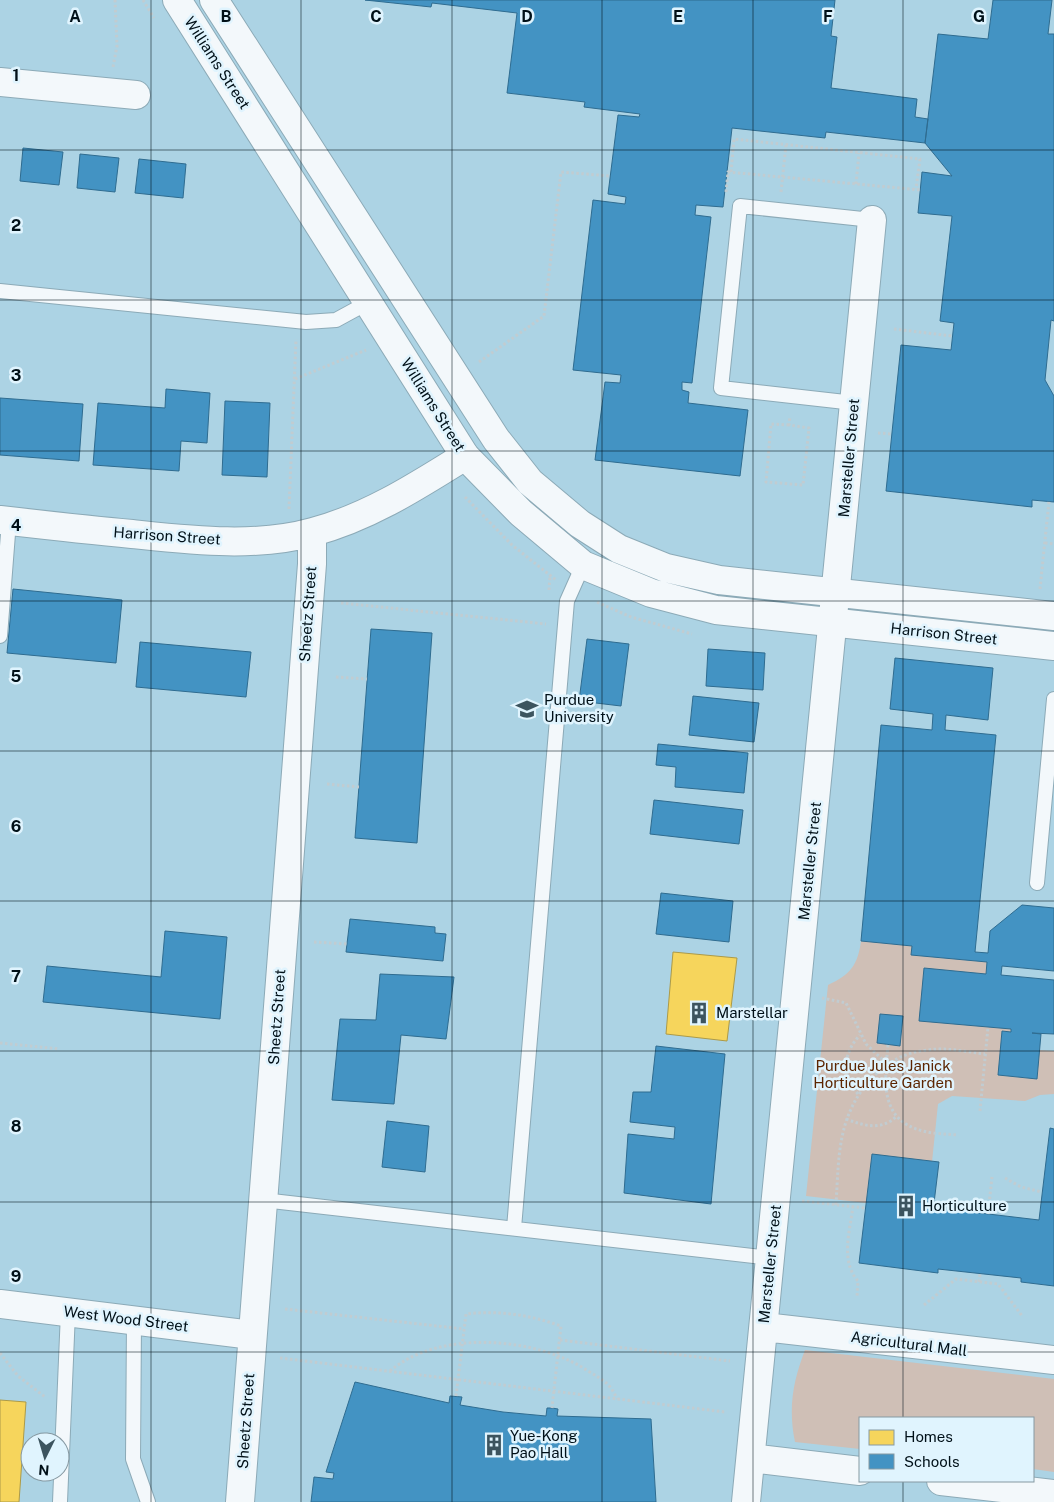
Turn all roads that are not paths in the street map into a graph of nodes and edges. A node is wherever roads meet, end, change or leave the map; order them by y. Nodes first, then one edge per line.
1 (177, 0) edge
2 (214, 0) edge
3 (0, 82) edge
4 (136, 95) dead end
5 (872, 220) joint
6 (0, 291) edge
7 (369, 302) junction
8 (854, 403) junction
9 (465, 456) junction
10 (4, 521) edge
11 (312, 533) junction
12 (583, 565) junction
13 (836, 592) junction
14 (1047, 605) edge
15 (834, 622) junction
16 (0, 636) edge
17 (1054, 646) edge
18 (1054, 699) edge
19 (1037, 883) dead end
20 (263, 1200) junction
21 (514, 1228) junction
22 (770, 1258) junction
23 (0, 1304) edge
24 (68, 1312) junction
25 (134, 1320) junction
26 (764, 1327) junction
27 (252, 1334) junction
28 (1054, 1360) edge
29 (750, 1458) junction
30 (859, 1471) edge
31 (950, 1482) edge
32 (1054, 1494) edge
33 (60, 1502) edge
34 (148, 1502) edge
35 (240, 1502) edge
36 (746, 1502) edge

1 - 7 street, Williams Street
2 - 13 street, Williams Street
3 - 4 street
5 - 8 street, Marsteller Street
5 - 8 lane
6 - 7 lane
7 - 9 street, Williams Street
8 - 13 street, Marsteller Street
9 - 11 street, Harrison Street
9 - 12 street, Williams Street
10 - 11 street, Harrison Street
10 - 16 lane
11 - 20 street, Sheetz Street
12 - 15 street, Williams Street
12 - 21 lane
13 - 14 street, Harrison Street
13 - 15 street, Marsteller Street
15 - 17 street, Harrison Street
15 - 22 street, Marsteller Street
18 - 19 lane
20 - 21 lane
20 - 27 street, Sheetz Street
21 - 22 lane
22 - 26 street, Marsteller Street
23 - 24 street, West Wood Street
24 - 25 street, West Wood Street
24 - 33 lane
25 - 27 street, West Wood Street
25 - 34 lane
26 - 28 street, Agricultural Mall
26 - 29 street, Marsteller Street
27 - 35 street, Sheetz Street
29 - 30 street
29 - 36 street, Marsteller Street
31 - 32 street

